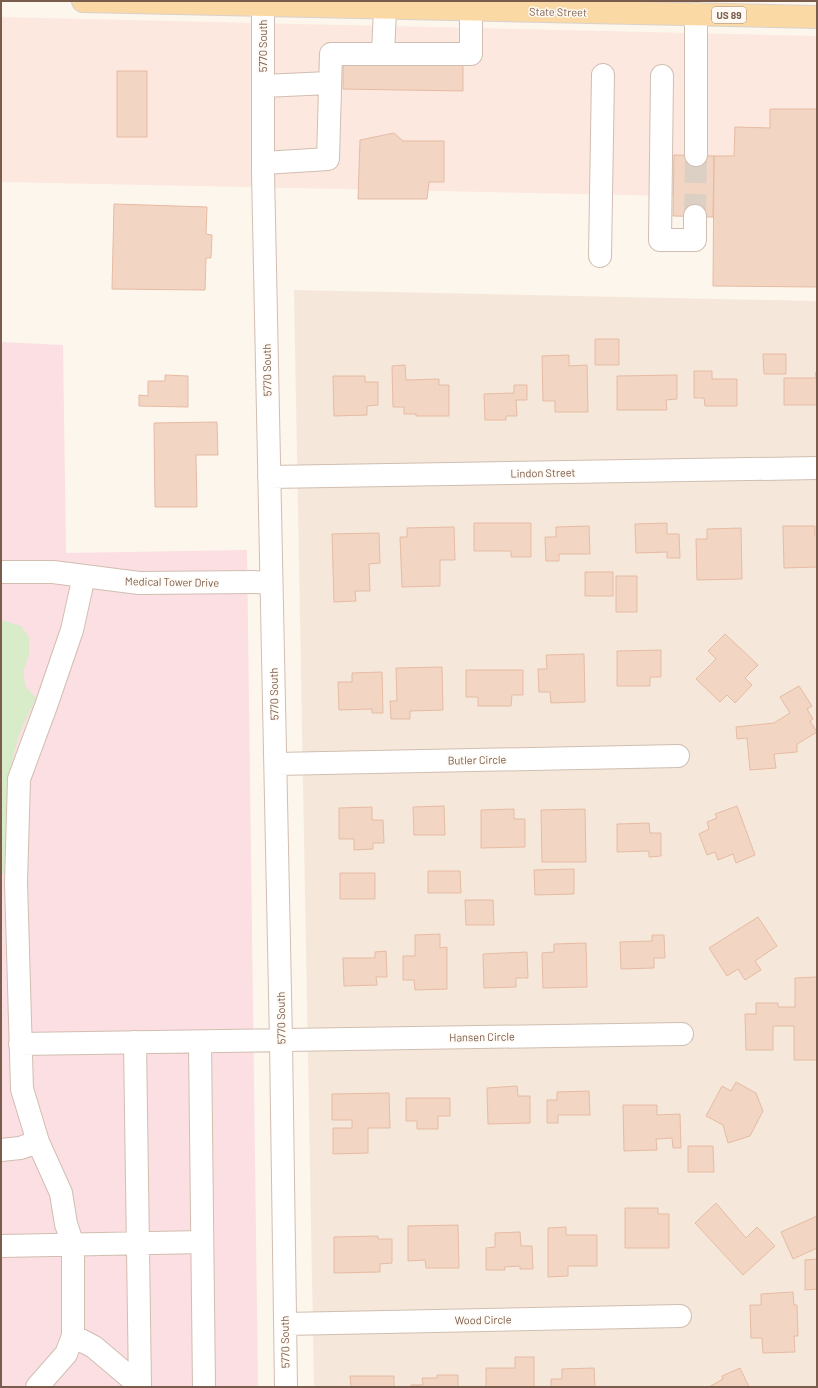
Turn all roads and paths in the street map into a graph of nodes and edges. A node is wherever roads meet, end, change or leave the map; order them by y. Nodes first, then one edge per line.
1 (83, 1) edge
2 (263, 3) edge
3 (385, 8) junction
4 (471, 10) junction
5 (696, 14) junction
6 (817, 17) edge
7 (383, 54) junction
8 (604, 75) dead end
9 (662, 76) dead end
10 (329, 83) junction
11 (263, 86) junction
12 (696, 155) tunnel mouth
13 (264, 163) junction
14 (695, 216) tunnel mouth
15 (600, 256) dead end
16 (817, 468) edge
17 (269, 478) junction
18 (1, 572) edge
19 (84, 576) junction
20 (271, 582) junction
21 (678, 756) dead end
22 (276, 764) junction
23 (682, 1034) dead end
24 (281, 1040) junction
25 (135, 1042) junction
26 (200, 1042) junction
27 (20, 1044) junction
28 (38, 1142) junction
29 (1, 1150) edge
30 (202, 1242) junction
31 (138, 1244) junction
32 (73, 1245) junction
33 (1, 1246) edge
34 (680, 1316) dead end
35 (285, 1324) junction
36 (73, 1336) junction
37 (140, 1386) edge
38 (37, 1387) edge
39 (204, 1387) edge
40 (286, 1387) edge

1 - 2 main road, State Street / US 89
2 - 3 main road, State Street / US 89
2 - 11 street, 5770 South
3 - 4 main road, State Street / US 89
3 - 7 street
4 - 5 main road, State Street / US 89
4 - 7 street
5 - 6 main road, State Street / US 89
5 - 12 street
7 - 10 street
8 - 15 street
9 - 14 street
10 - 11 street
10 - 13 street
11 - 13 street, 5770 South
13 - 17 street, 5770 South
16 - 17 street, Lindon Street
17 - 20 street, 5770 South
18 - 19 street, Medical Tower Drive
19 - 20 street, Medical Tower Drive
19 - 27 street
20 - 22 street, 5770 South
21 - 22 street, Butler Circle
22 - 24 street, 5770 South
23 - 24 street, Hansen Circle
24 - 26 street, Hansen Circle
24 - 35 street, 5770 South
25 - 26 street, Hansen Circle
25 - 27 street, Hansen Circle
25 - 31 street
26 - 30 street
27 - 28 street
28 - 29 street
28 - 32 street
30 - 31 street
30 - 39 street
31 - 32 street
31 - 37 street
32 - 33 street
32 - 36 street
34 - 35 street, Wood Circle
35 - 40 street, 5770 South
36 - 37 street
36 - 38 street

